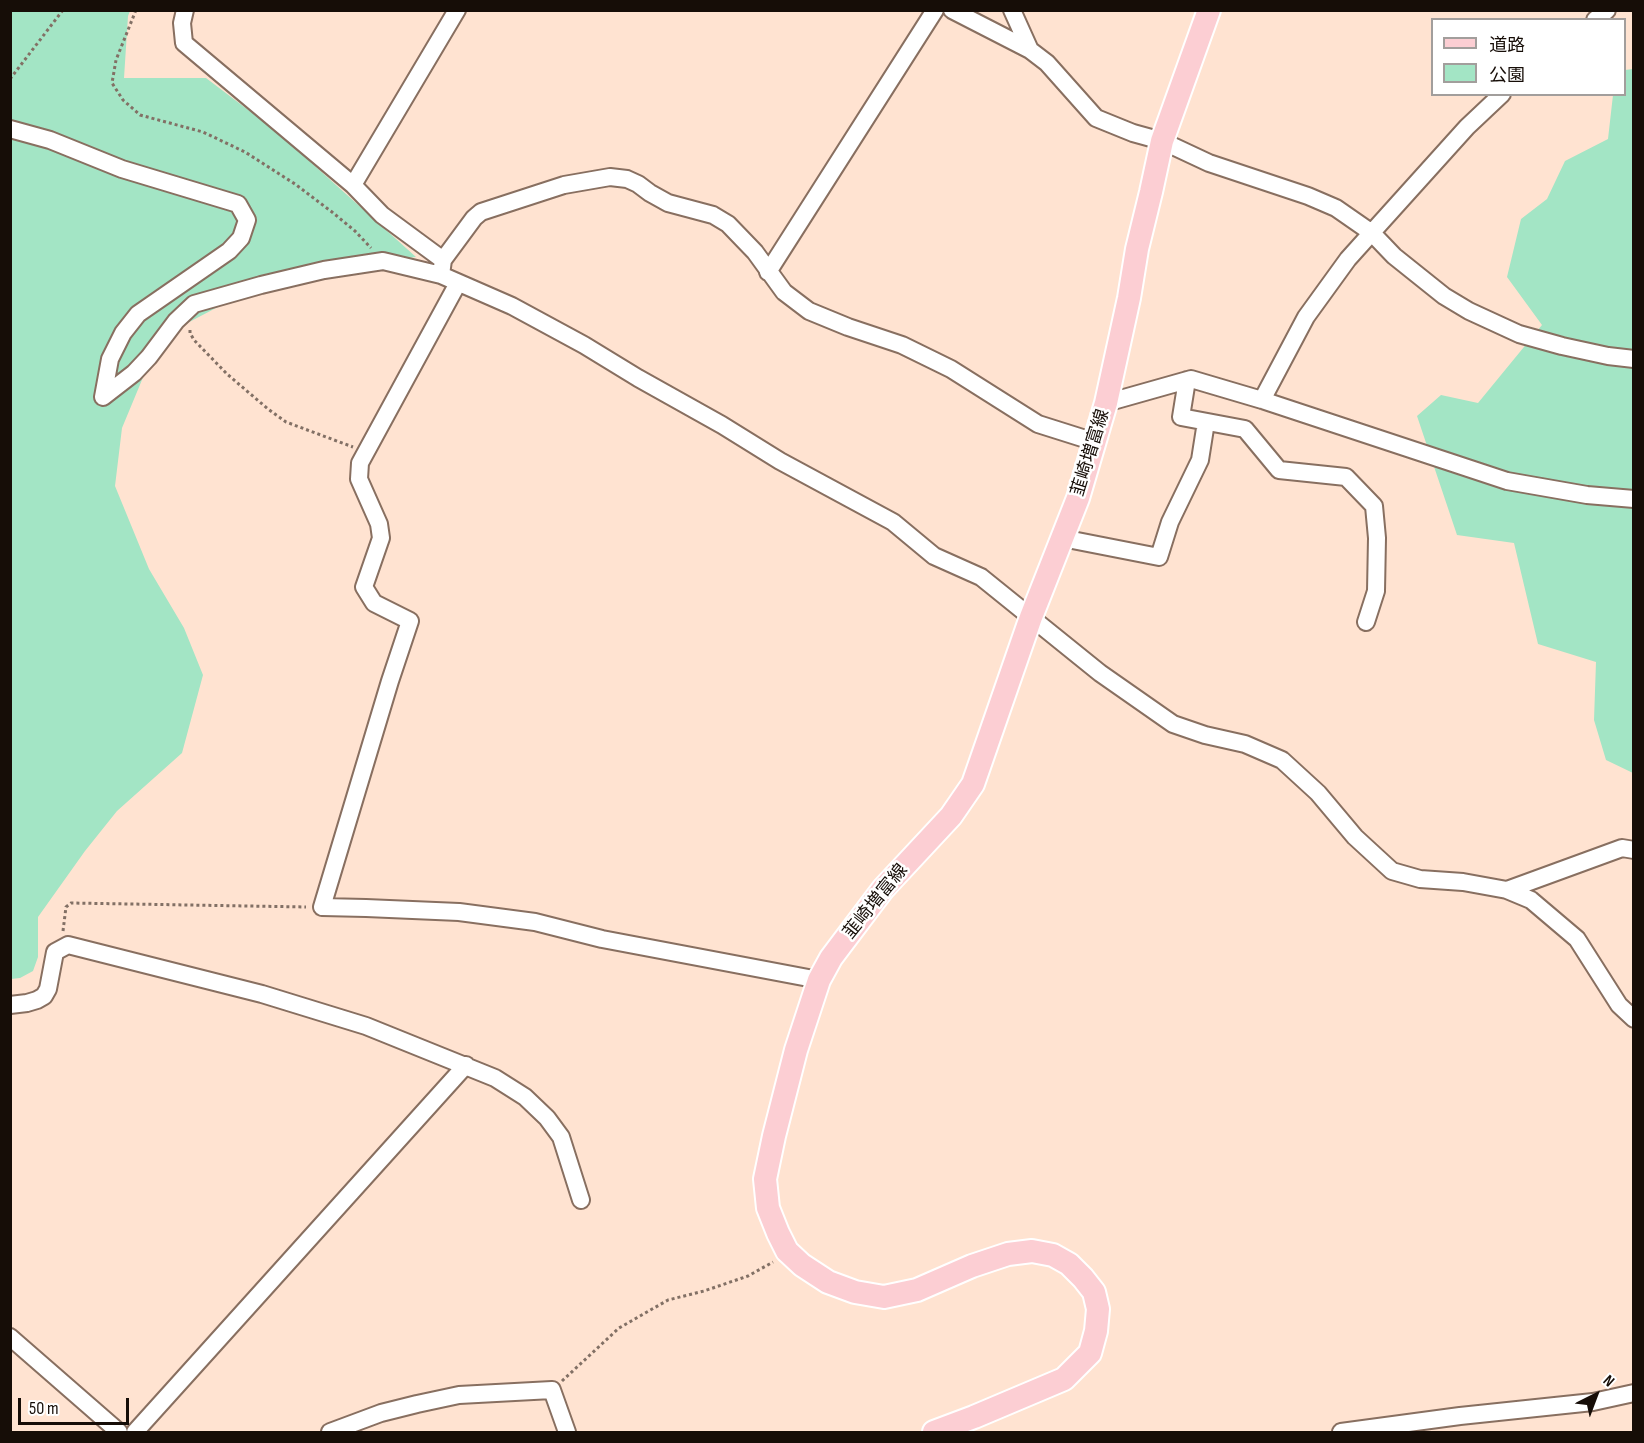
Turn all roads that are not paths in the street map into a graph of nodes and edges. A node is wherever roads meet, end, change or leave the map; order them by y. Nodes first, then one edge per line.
1 (185, 10) edge
2 (457, 10) edge
3 (935, 10) edge
4 (952, 10) edge
5 (1012, 10) edge
6 (1209, 10) edge
7 (1030, 50) junction
8 (1500, 96) edge
9 (10, 129) edge
10 (1162, 141) junction
11 (353, 185) junction
12 (1371, 233) junction
13 (442, 267) junction
14 (768, 272) junction
15 (458, 283) junction
16 (1634, 359) edge
17 (1187, 380) junction
18 (1262, 400) junction
19 (1106, 403) junction
20 (1206, 422) junction
21 (1095, 442) junction
22 (1634, 500) edge
23 (1062, 538) junction
24 (1031, 617) junction
25 (1366, 622) dead end
26 (1634, 850) edge
27 (1507, 890) junction
28 (819, 980) junction
29 (10, 1005) edge
30 (1634, 1019) edge
31 (466, 1065) junction
32 (581, 1200) dead end
33 (10, 1337) edge
34 (1634, 1393) edge
35 (944, 1431) edge
36 (119, 1432) edge
37 (135, 1432) edge
38 (330, 1432) edge
39 (567, 1432) edge
40 (1341, 1432) edge

1 - 11 street
2 - 11 street
3 - 14 street
4 - 7 street
5 - 7 street
6 - 10 main road, 韮崎増富線
7 - 10 street
8 - 12 street
9 - 13 street
10 - 12 street
10 - 19 main road, 韮崎増富線
11 - 13 street
12 - 16 street
12 - 18 street
13 - 14 street
13 - 15 street
14 - 21 street
15 - 24 street
15 - 28 street
17 - 18 street
17 - 19 street
17 - 20 street
18 - 22 street
19 - 21 main road, 韮崎増富線
20 - 23 street
20 - 25 street
21 - 23 main road, 韮崎増富線
23 - 24 main road, 韮崎増富線
24 - 27 street
24 - 28 main road, 韮崎増富線
26 - 27 street
27 - 30 street
28 - 35 main road, 韮崎増富線
29 - 31 street
31 - 32 street
31 - 37 street
33 - 36 street
34 - 40 street
38 - 39 street

